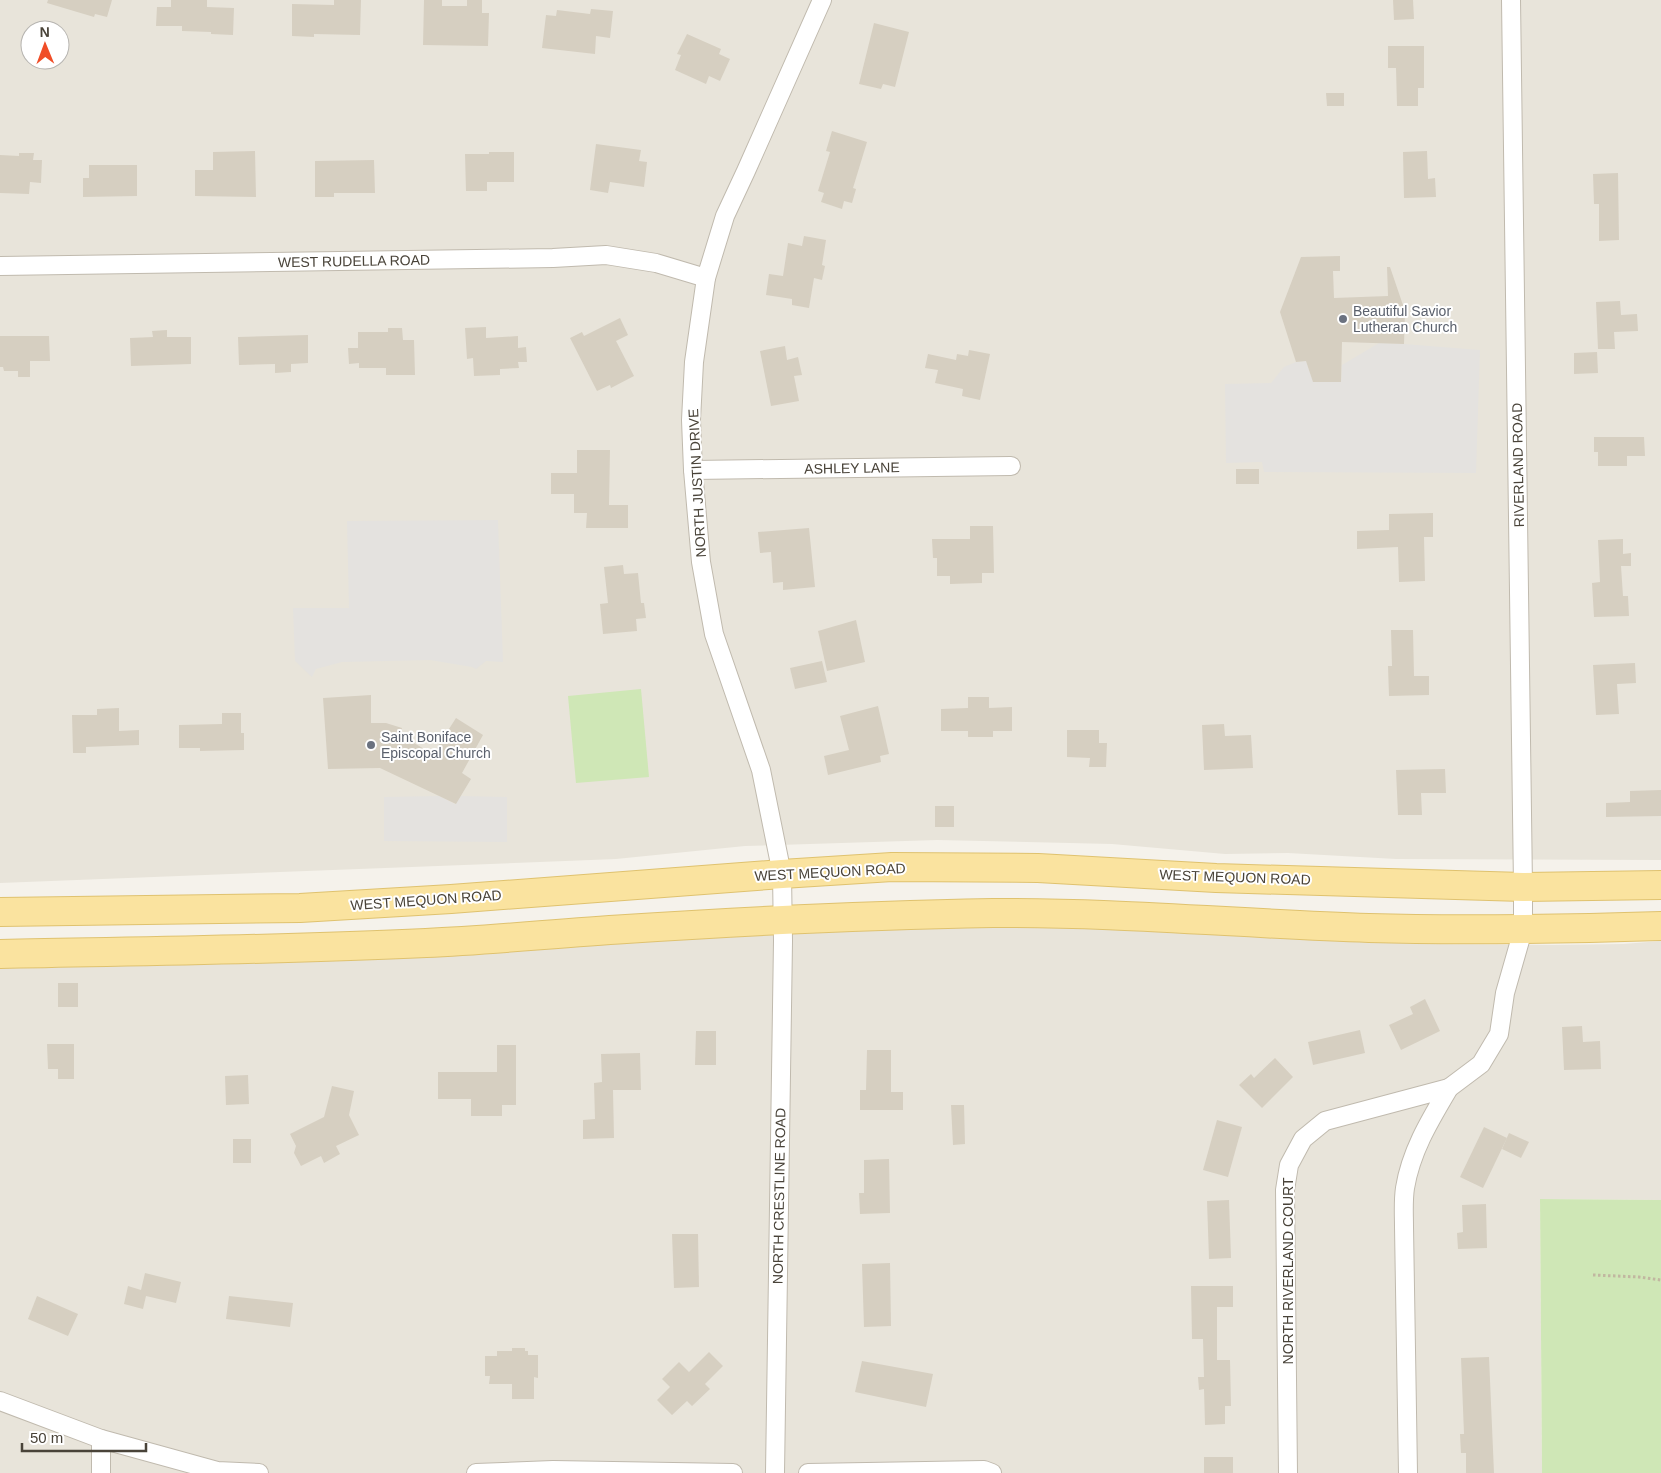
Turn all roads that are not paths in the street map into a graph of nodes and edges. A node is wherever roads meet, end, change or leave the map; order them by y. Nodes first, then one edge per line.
1 (822, 0) edge
2 (1511, 0) edge
3 (0, 266) edge
4 (706, 278) junction
5 (1011, 466) dead end
6 (693, 470) junction
7 (782, 874) junction
8 (1661, 885) edge
9 (1523, 887) junction
10 (0, 912) edge
11 (784, 920) junction
12 (1661, 926) edge
13 (1522, 930) junction
14 (0, 954) edge
15 (1449, 1088) junction
16 (0, 1401) edge
17 (101, 1439) junction
18 (553, 1472) edge
19 (101, 1473) edge
20 (259, 1473) edge
21 (476, 1473) edge
22 (733, 1473) edge
23 (775, 1473) edge
24 (808, 1473) edge
25 (992, 1473) edge
26 (1288, 1473) edge
27 (1408, 1473) edge

1 - 4 street, NORTH JUSTIN DRIVE
2 - 9 street, RIVERLAND ROAD
3 - 4 street, WEST RUDELLA ROAD
4 - 6 street, NORTH JUSTIN DRIVE
5 - 6 street, ASHLEY LANE
6 - 7 street, NORTH JUSTIN DRIVE
7 - 9 main road, WEST MEQUON ROAD
7 - 10 main road, WEST MEQUON ROAD
7 - 11 street, NORTH JUSTIN DRIVE
8 - 9 main road, WEST MEQUON ROAD
9 - 13 street, RIVERLAND ROAD
11 - 13 main road
11 - 14 main road
11 - 23 street, NORTH CRESTLINE ROAD
12 - 13 main road
13 - 15 street, NORTH RIVERLAND COURT
15 - 26 street, NORTH RIVERLAND COURT
15 - 27 street, NORTH RIVERLAND COURT
16 - 17 street
17 - 19 street
17 - 20 street
18 - 21 street
18 - 22 street
24 - 25 street

